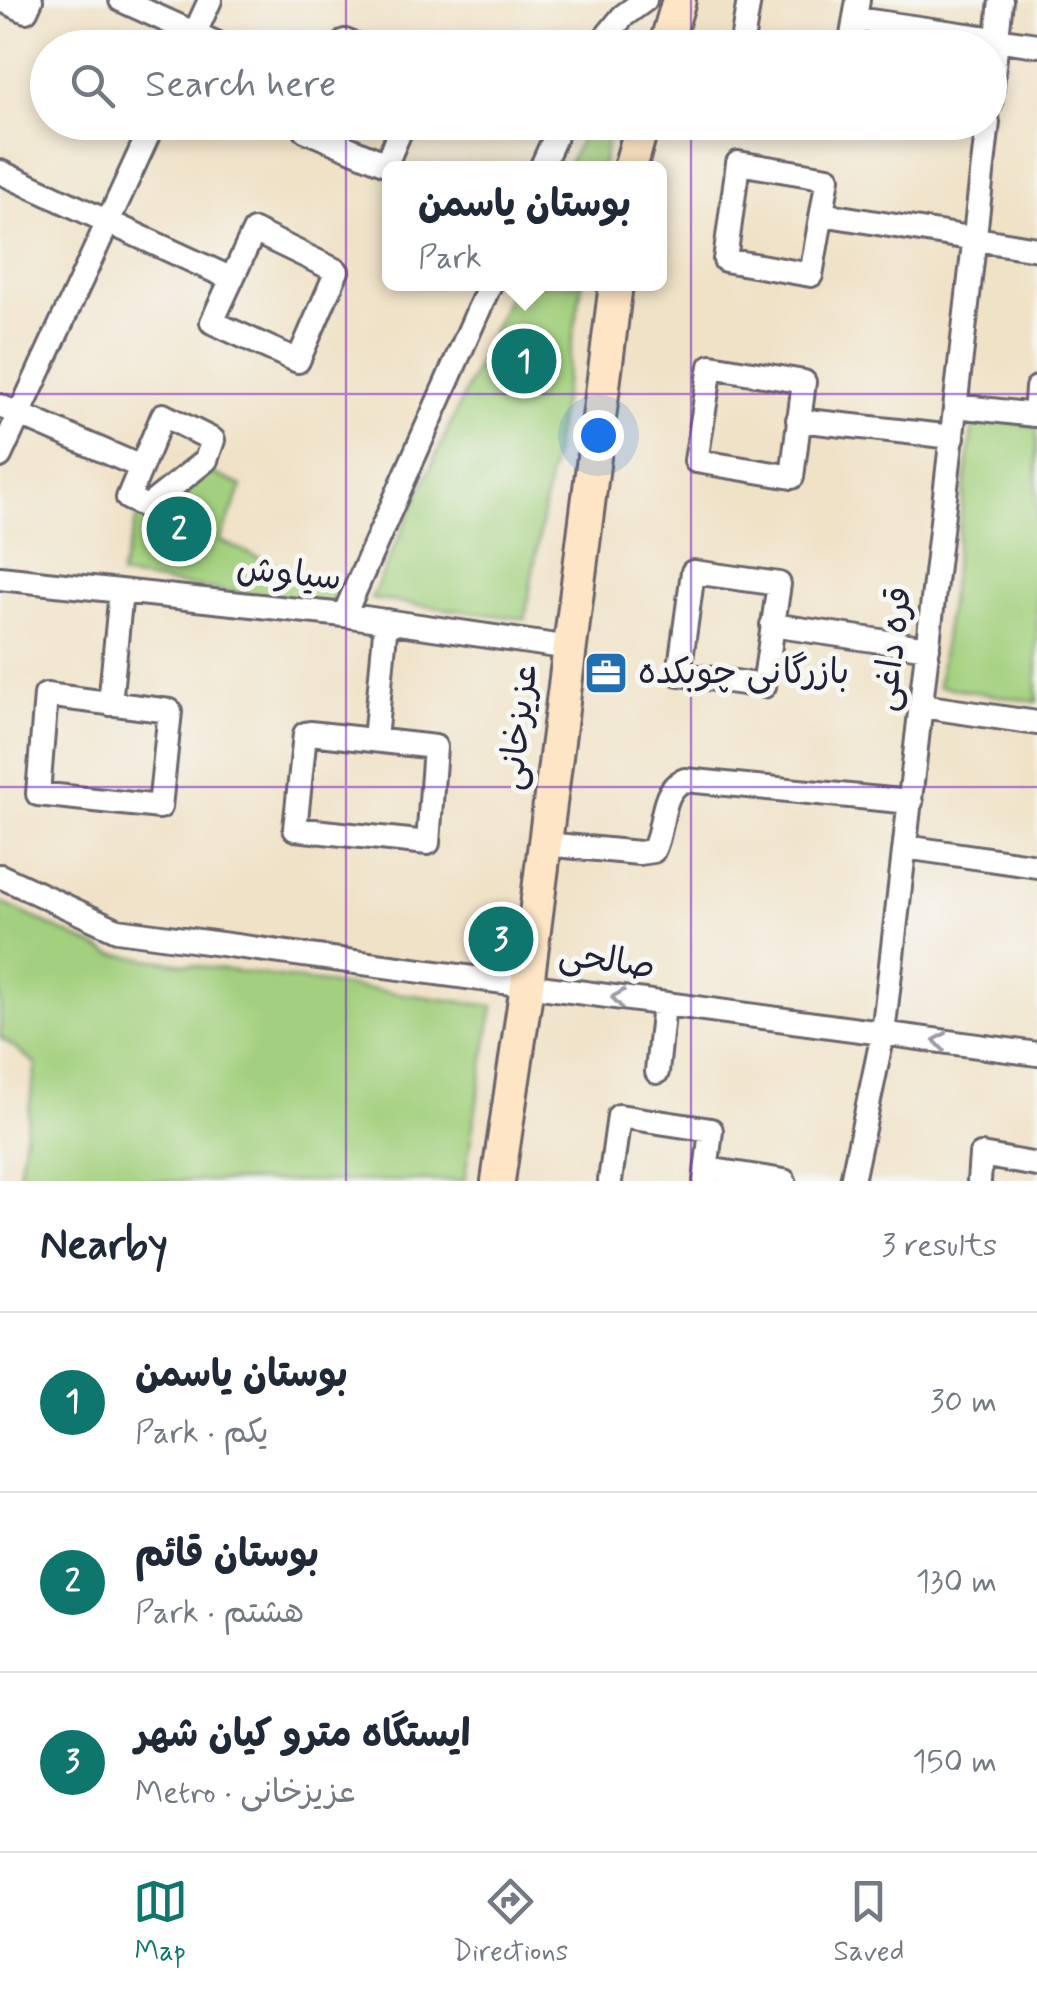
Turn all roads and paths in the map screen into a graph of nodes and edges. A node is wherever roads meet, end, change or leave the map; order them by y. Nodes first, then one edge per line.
1 (2, 0) edge
2 (30, 0) edge
3 (121, 0) edge
4 (210, 0) edge
5 (645, 0) edge
6 (679, 0) edge
7 (749, 0) edge
8 (1001, 0) edge
9 (857, 9) edge
10 (174, 30) edge
11 (196, 30) edge
12 (612, 30) edge
13 (670, 30) edge
14 (744, 30) edge
15 (954, 30) edge
16 (997, 30) edge
17 (1007, 40) edge
18 (1037, 44) edge
19 (146, 140) edge
20 (329, 140) edge
21 (986, 140) edge
22 (382, 162) edge
23 (0, 172) edge
24 (822, 214) junction
25 (108, 223) junction
26 (976, 238) junction
27 (1037, 249) edge
28 (232, 279) junction
29 (487, 291) edge
30 (615, 291) edge
31 (1037, 388) edge
32 (956, 406) junction
33 (10, 410) edge
34 (1034, 415) edge
35 (798, 420) junction
36 (953, 437) junction
37 (0, 456) edge
38 (142, 466) dead end
39 (0, 578) edge
40 (121, 591) junction
41 (344, 615) junction
42 (386, 621) junction
43 (772, 625) junction
44 (570, 648) junction
45 (928, 648) junction
46 (110, 704) junction
47 (922, 706) junction
48 (1037, 723) edge
49 (375, 740) junction
50 (911, 802) junction
51 (545, 844) junction
52 (905, 847) junction
53 (1037, 866) edge
54 (0, 876) edge
55 (527, 986) junction
56 (664, 1004) junction
57 (883, 1034) junction
58 (1037, 1054) edge
59 (658, 1072) dead end
60 (1037, 1164) edge
61 (706, 1175) edge
62 (498, 1181) edge
63 (610, 1181) edge
64 (784, 1181) edge
65 (852, 1181) edge
66 (979, 1181) edge

1 - 2 street
3 - 10 street
4 - 11 street
5 - 12 street
6 - 13 main road
7 - 14 street
8 - 16 street
9 - 15 street
17 - 18 street
19 - 25 street
20 - 22 street
21 - 26 street, قره داغی
23 - 25 street
24 - 24 street
24 - 26 street
25 - 28 street
25 - 33 street
26 - 27 street
26 - 32 street, قره داغی
28 - 28 street
29 - 41 street
30 - 44 main road, عزیزخانی
31 - 34 street
32 - 34 street
32 - 36 street, قره داغی
33 - 37 street
33 - 38 street
35 - 35 street
35 - 36 street
36 - 45 street, قره داغی
39 - 40 street, سیاوش
40 - 41 street, سیاوش
40 - 46 street
41 - 42 street, سیاوش
42 - 44 street, سیاوش
42 - 49 street
43 - 43 street
43 - 45 street
44 - 51 main road, عزیزخانی
45 - 47 street, قره داغی
46 - 46 street
47 - 48 street
47 - 50 street, قره داغی
49 - 49 street
50 - 51 street
50 - 52 street, قره داغی
51 - 55 main road, عزیزخانی
52 - 53 street
52 - 57 street, قره داغی
54 - 55 street, صالحی
56 -> 55 street, صالحی
55 - 62 main road, عزیزخانی
56 - 57 street, صالحی
56 - 59 street
58 -> 57 street, صالحی
57 - 65 street, قره داغی
60 - 66 street
61 - 63 street
61 - 64 street

